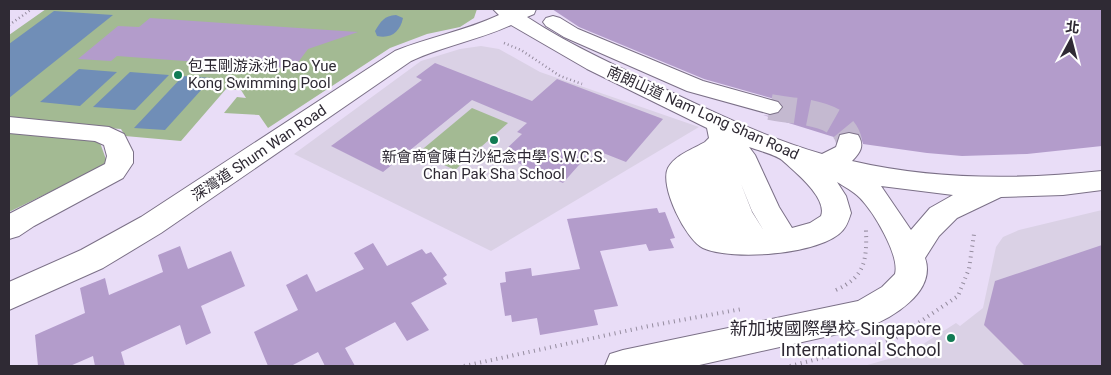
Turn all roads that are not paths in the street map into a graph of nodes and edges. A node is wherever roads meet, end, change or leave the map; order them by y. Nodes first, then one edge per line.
1 (520, 11) edge
2 (466, 36) junction
3 (585, 61) junction
4 (695, 86) junction
5 (770, 107) tunnel mouth
6 (9, 126) edge
7 (849, 141) dead end
8 (713, 142) junction
9 (789, 153) junction
10 (822, 163) junction
11 (1096, 178) edge
12 (996, 188) junction
13 (9, 228) edge
14 (785, 241) junction
15 (742, 243) junction
16 (910, 256) junction
17 (9, 297) edge
18 (622, 366) edge

1 - 2 street, 深灣道 Shum Wan Road
1 - 3 street, 南朗山道 Nam Long Shan Road
1 - 4 street
2 - 3 street, 南朗山道 Nam Long Shan Road
2 - 17 street, 深灣道 Shum Wan Road
3 - 8 street, 南朗山道 Nam Long Shan Road
4 - 5 street
4 - 8 street
6 - 13 street
7 - 10 street
8 - 9 street, 南朗山道 Nam Long Shan Road
8 - 14 street
8 - 15 street
8 - 15 street
9 - 10 street, 南朗山道 Nam Long Shan Road
9 - 14 street
10 - 12 street, 南朗山道 Nam Long Shan Road
10 - 16 street, 南朗山道 Nam Long Shan Road
11 - 12 street, 南朗山道 Nam Long Shan Road
12 - 16 street
14 - 15 street
16 - 18 street

